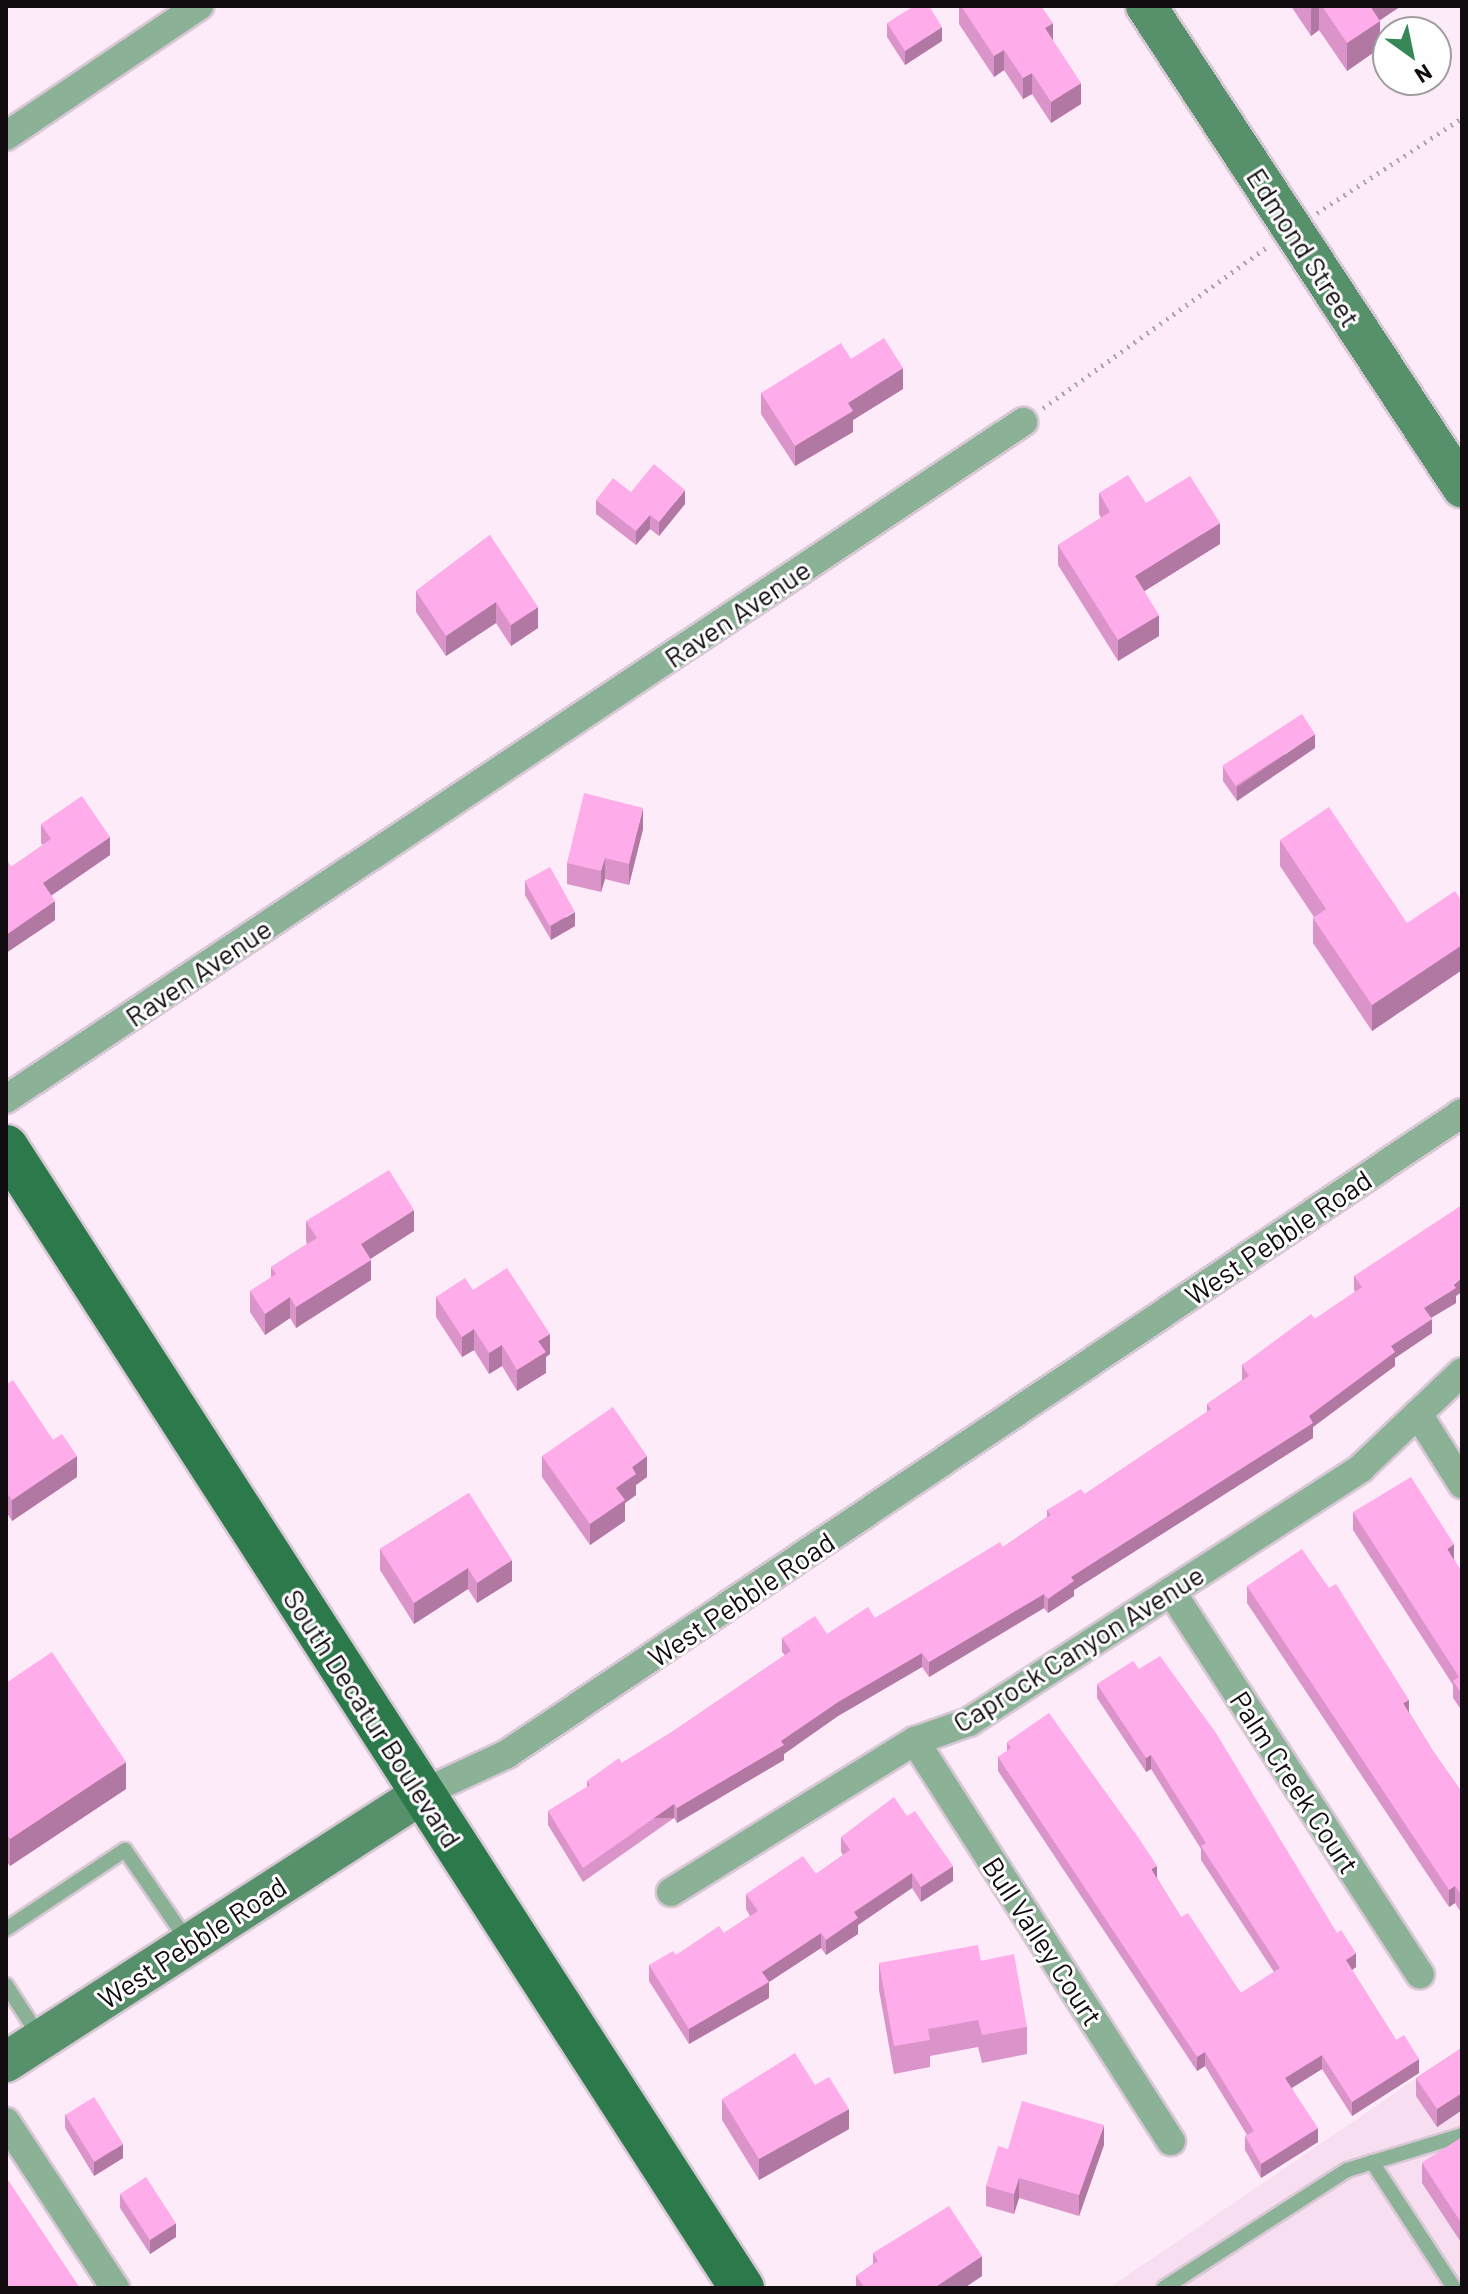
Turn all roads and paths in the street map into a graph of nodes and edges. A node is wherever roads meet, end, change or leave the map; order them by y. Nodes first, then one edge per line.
1 (1146, 6) edge
2 (197, 7) edge
3 (1462, 118) edge
4 (6, 136) edge
5 (1292, 229) junction
6 (1023, 422) joint
7 (1462, 487) edge
8 (6, 1099) edge
9 (1462, 1113) edge
10 (6, 1147) edge
11 (1462, 1372) edge
12 (1418, 1414) junction
13 (1462, 1484) edge
14 (1171, 1591) junction
15 (915, 1741) junction
16 (423, 1793) junction
17 (671, 1892) dead end
18 (6, 1929) edge
19 (189, 1944) junction
20 (1420, 1974) dead end
21 (6, 1985) edge
22 (41, 2039) junction
23 (6, 2062) edge
24 (6, 2122) edge
25 (1462, 2135) edge
26 (1171, 2141) dead end
27 (1372, 2162) junction
28 (1174, 2285) edge
29 (115, 2288) edge
30 (742, 2288) edge
31 (1454, 2288) edge

1 - 5 street, Edmond Street
2 - 4 street
3 - 5 path
5 - 6 path
5 - 7 street, Edmond Street
6 - 8 street, Raven Avenue
9 - 16 street, West Pebble Road
10 - 16 main road, South Decatur Boulevard
11 - 12 street, Caprock Canyon Avenue
12 - 13 street
12 - 14 street, Caprock Canyon Avenue
14 - 15 street, Caprock Canyon Avenue
14 - 20 street, Palm Creek Court
15 - 17 street, Caprock Canyon Avenue
15 - 26 street, Bull Valley Court
16 - 19 street, West Pebble Road
16 - 30 main road, South Decatur Boulevard
18 - 19 lane
19 - 22 street, West Pebble Road
21 - 22 lane
22 - 23 street, West Pebble Road
24 - 29 street
25 - 27 lane
27 - 28 lane
27 - 31 lane

